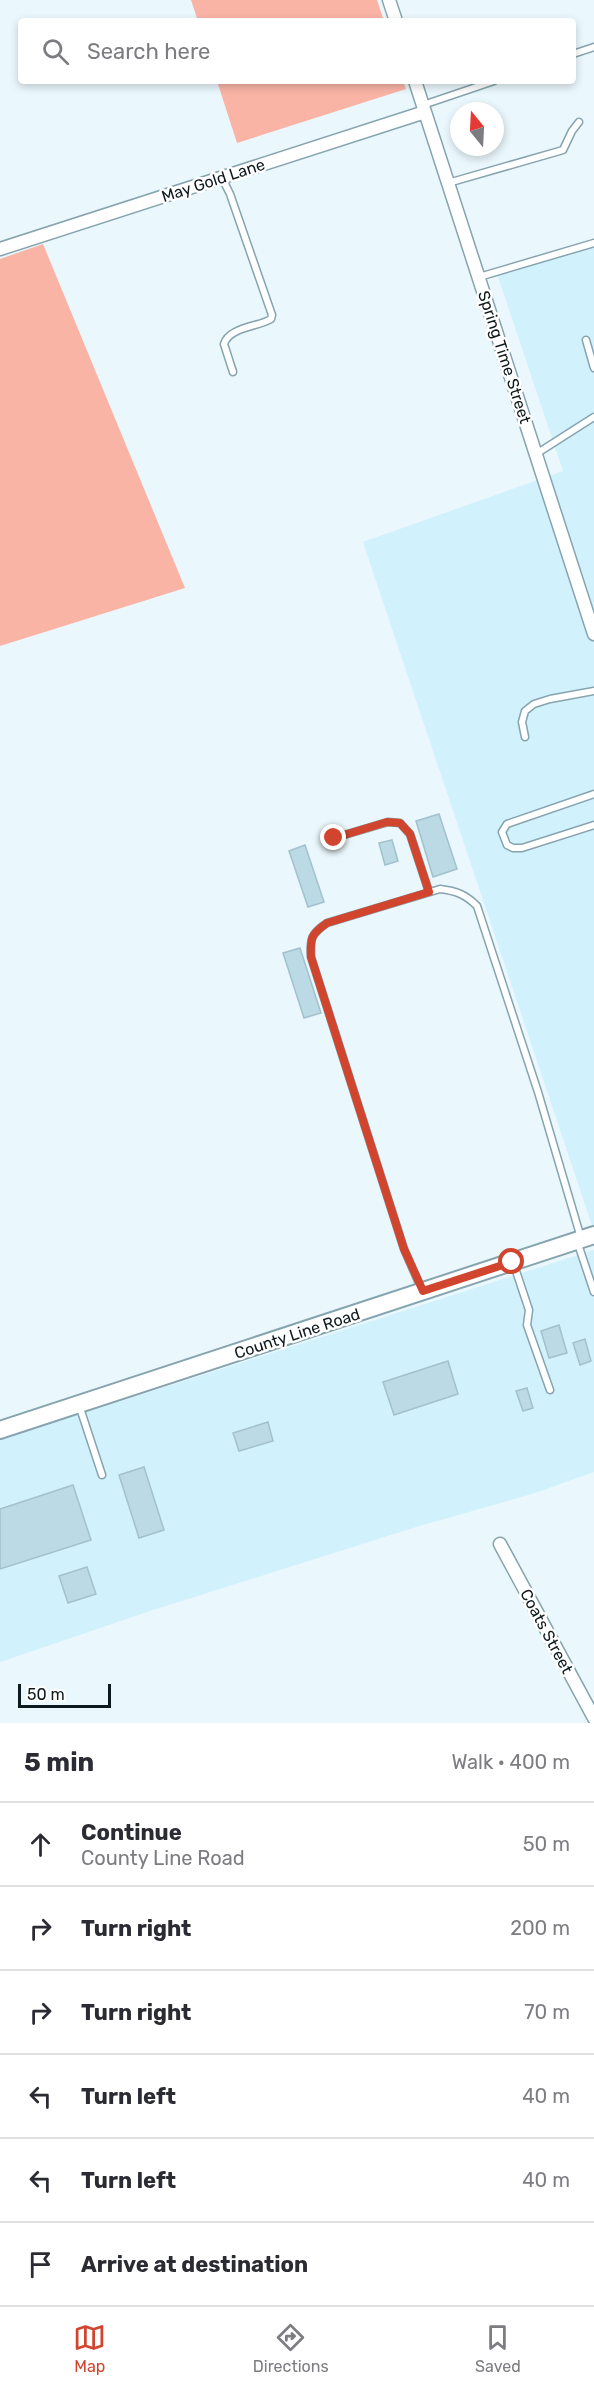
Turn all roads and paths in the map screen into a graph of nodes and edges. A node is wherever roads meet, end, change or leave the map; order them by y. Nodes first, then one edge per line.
1 (391, 2) edge
2 (395, 18) edge
3 (594, 47) edge
4 (576, 53) edge
5 (417, 84) edge
6 (486, 84) edge
7 (424, 108) junction
8 (579, 122) dead end
9 (222, 177) junction
10 (448, 183) junction
11 (594, 243) edge
12 (0, 249) edge
13 (479, 277) junction
14 (586, 340) dead end
15 (594, 368) edge
16 (233, 372) dead end
17 (594, 417) edge
18 (536, 454) junction
19 (594, 634) edge
20 (594, 691) edge
21 (525, 737) dead end
22 (594, 794) edge
23 (594, 825) edge
24 (334, 838) dead end
25 (429, 892) junction
26 (584, 1238) edge
27 (512, 1262) junction
28 (423, 1291) junction
29 (594, 1292) edge
30 (550, 1390) dead end
31 (78, 1405) junction
32 (0, 1430) edge
33 (102, 1475) dead end
34 (500, 1544) dead end
35 (594, 1718) edge

1 - 2 street
3 - 4 lane
5 - 7 street, Spring Time Street
6 - 7 lane
7 - 9 street, May Gold Lane
7 - 10 street, Spring Time Street
8 - 10 lane
9 - 12 street, May Gold Lane
9 - 16 lane
10 - 13 street, Spring Time Street
11 - 13 lane
13 - 18 street, Spring Time Street
14 - 15 lane
17 - 18 lane
18 - 19 street, Spring Time Street
20 - 21 lane
22 - 23 lane
24 - 25 lane
25 - 26 lane
25 - 28 lane
26 - 27 main road, County Line Road
26 - 29 lane
27 - 28 main road, County Line Road
27 - 30 lane
28 - 31 main road, County Line Road
31 - 32 main road, County Line Road
31 - 33 lane
34 - 35 street, Coats Street

